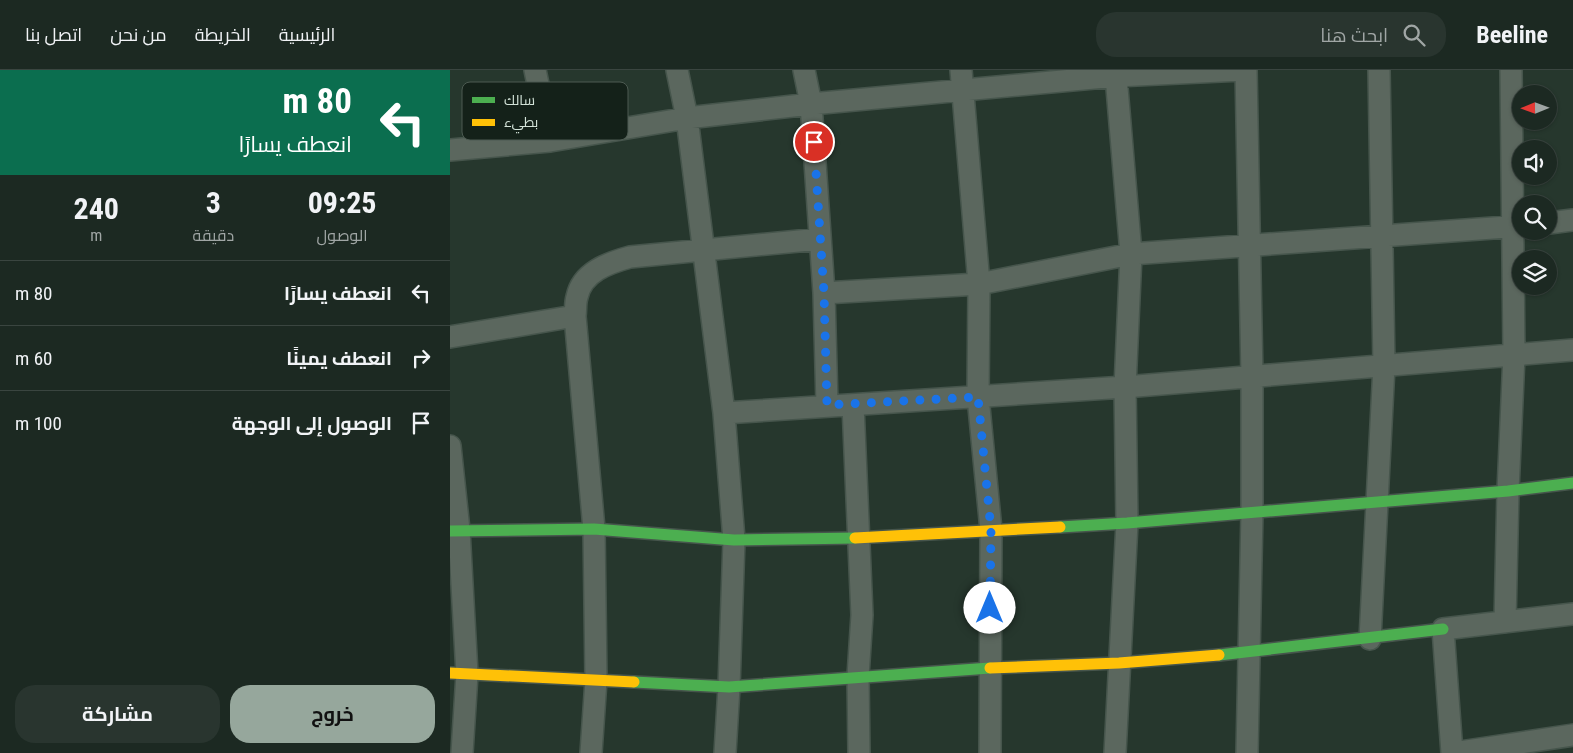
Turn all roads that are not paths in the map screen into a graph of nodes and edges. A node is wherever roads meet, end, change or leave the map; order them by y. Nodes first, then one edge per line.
1 (677, 70) edge
2 (804, 70) edge
3 (1242, 70) edge
4 (1246, 70) edge
5 (1379, 70) edge
6 (1511, 70) edge
7 (1092, 74) edge
8 (1116, 76) junction
9 (963, 80) edge
10 (811, 104) junction
11 (687, 118) junction
12 (628, 128) edge
13 (556, 140) edge
14 (550, 141) joint
15 (450, 150) edge
16 (1516, 195) edge
17 (1573, 220) edge
18 (1557, 222) edge
19 (1512, 227) edge
20 (1383, 237) junction
21 (820, 239) junction
22 (1517, 240) edge
23 (1251, 244) junction
24 (704, 249) junction
25 (1131, 254) junction
26 (979, 284) junction
27 (824, 293) junction
28 (576, 316) junction
29 (450, 337) edge
30 (1573, 350) edge
31 (1514, 355) junction
32 (1384, 366) junction
33 (1252, 377) junction
34 (1125, 387) junction
35 (978, 397) junction
36 (827, 405) junction
37 (853, 405) junction
38 (724, 413) junction
39 (450, 446) edge
40 (1573, 483) edge
41 (1508, 491) junction
42 (1378, 501) junction
43 (1252, 512) junction
44 (1127, 523) junction
45 (594, 529) junction
46 (991, 530) junction
47 (454, 531) edge
48 (858, 538) junction
49 (734, 540) junction
50 (1573, 614) edge
51 (1505, 622) junction
52 (1443, 629) junction
53 (1370, 639) junction
54 (1248, 652) junction
55 (1119, 663) junction
56 (990, 668) junction
57 (458, 674) edge
58 (858, 676) junction
59 (596, 680) junction
60 (729, 687) junction
61 (1573, 735) edge
62 (462, 753) edge
63 (591, 753) edge
64 (725, 753) edge
65 (859, 753) edge
66 (990, 753) edge
67 (1115, 753) edge
68 (1247, 753) edge
69 (1453, 753) edge

1 - 11 street
2 - 10 street
3 - 8 street
4 - 23 street
5 - 20 street
6 - 16 street
7 - 8 street
7 - 9 street
8 - 25 street
9 - 10 street
9 - 26 street
10 - 11 street
10 - 21 street
11 - 12 street
11 - 24 street
13 - 14 street
14 - 15 street
17 - 18 street
19 - 20 street
20 - 23 street
20 - 32 street
21 - 24 street
21 - 27 street
22 - 31 street
23 - 25 street
23 - 33 street
24 - 28 street
24 - 38 street
25 - 26 street
25 - 34 street
26 - 27 street
26 - 35 street
27 - 36 street
28 - 29 street
28 - 45 street
30 - 31 street
31 - 32 street
31 - 41 street
32 - 33 street
32 - 42 street
33 - 34 street
33 - 43 street
34 - 35 street
34 - 44 street
35 - 37 street
35 - 46 street
36 - 37 street
36 - 38 street
37 - 48 street
38 - 49 street
39 - 47 street
40 - 41 street
41 - 42 street
41 - 51 street
42 - 43 street
42 - 53 street
43 - 44 street
43 - 54 street
44 - 46 street
44 - 55 street
45 - 47 street
45 - 49 street
45 - 59 street
46 - 48 street
46 - 56 street
47 - 57 street
48 - 49 street
48 - 58 street
49 - 60 street
50 - 51 street
51 - 52 street
52 - 53 street
52 - 69 street
53 - 54 street
54 - 55 street
54 - 68 street
55 - 56 street
55 - 67 street
56 - 58 street
56 - 66 street
57 - 59 street
57 - 62 street
58 - 60 street
58 - 65 street
59 - 60 street
59 - 63 street
60 - 64 street
61 - 69 street

